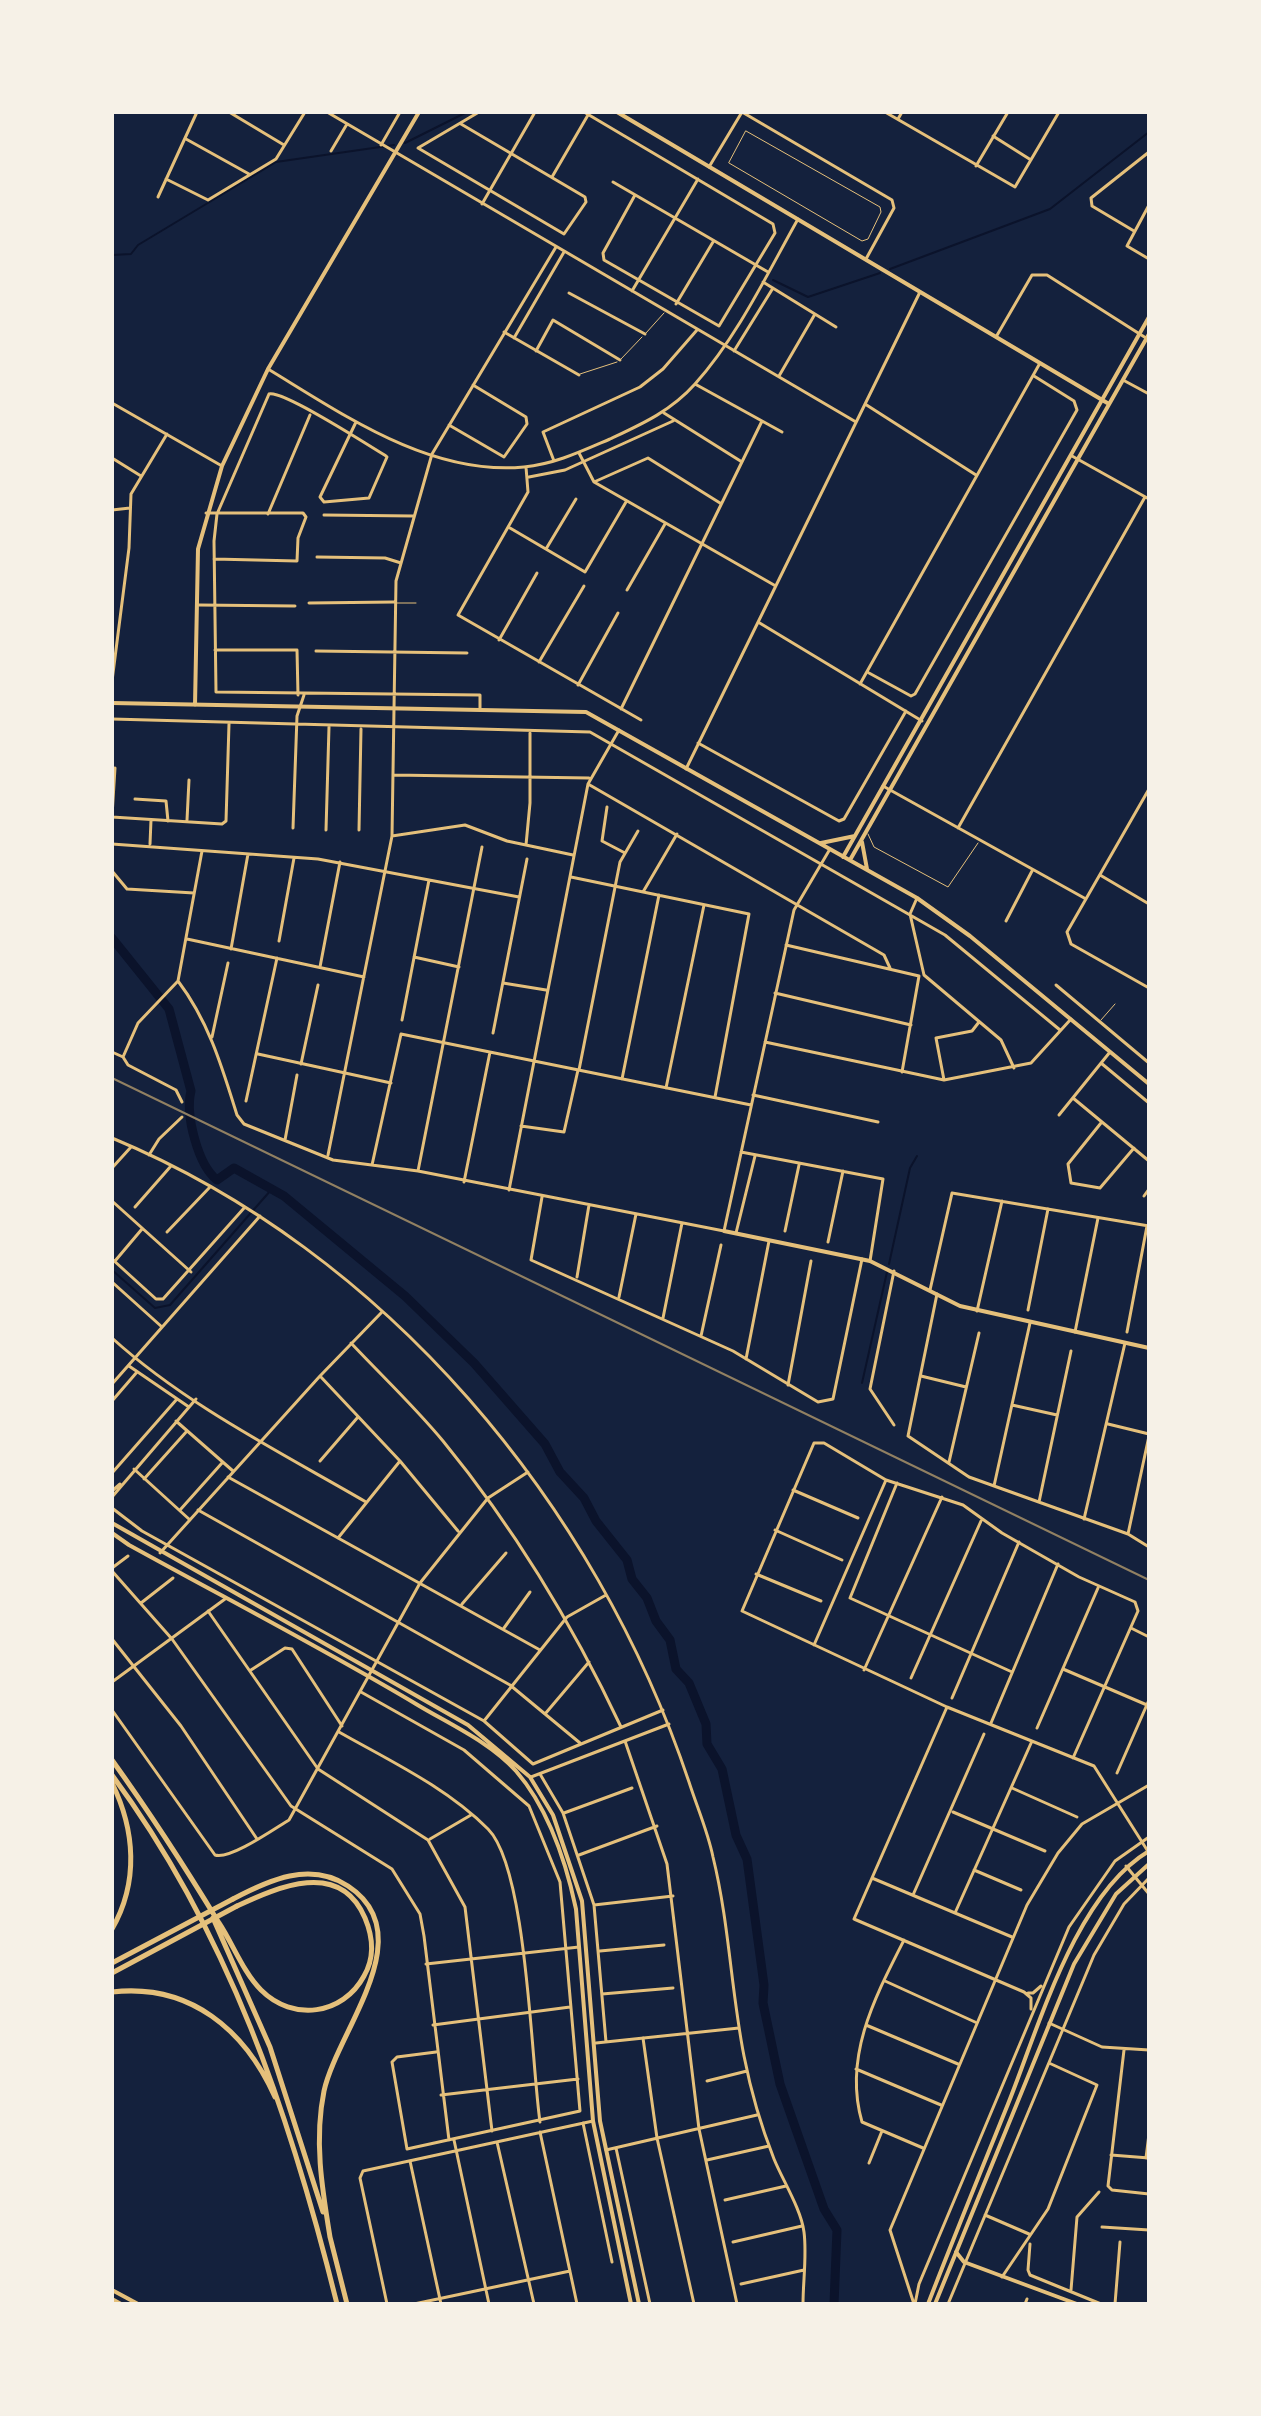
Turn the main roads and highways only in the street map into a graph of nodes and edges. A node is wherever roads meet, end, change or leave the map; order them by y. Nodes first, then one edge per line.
1 (112, 1760) edge
2 (112, 1775) edge
3 (112, 1783) edge
4 (204, 1899) junction
5 (112, 1929) edge
6 (112, 1963) edge
7 (112, 1973) edge
8 (112, 1992) edge
9 (287, 2124) junction
10 (330, 2237) junction
11 (337, 2304) edge
12 (347, 2304) edge

1 - 4 highway
2 - 9 highway
3 - 5 highway
4 - 7 highway
4 - 10 highway
6 - 10 highway
8 - 9 highway
9 - 11 highway
10 - 12 highway

